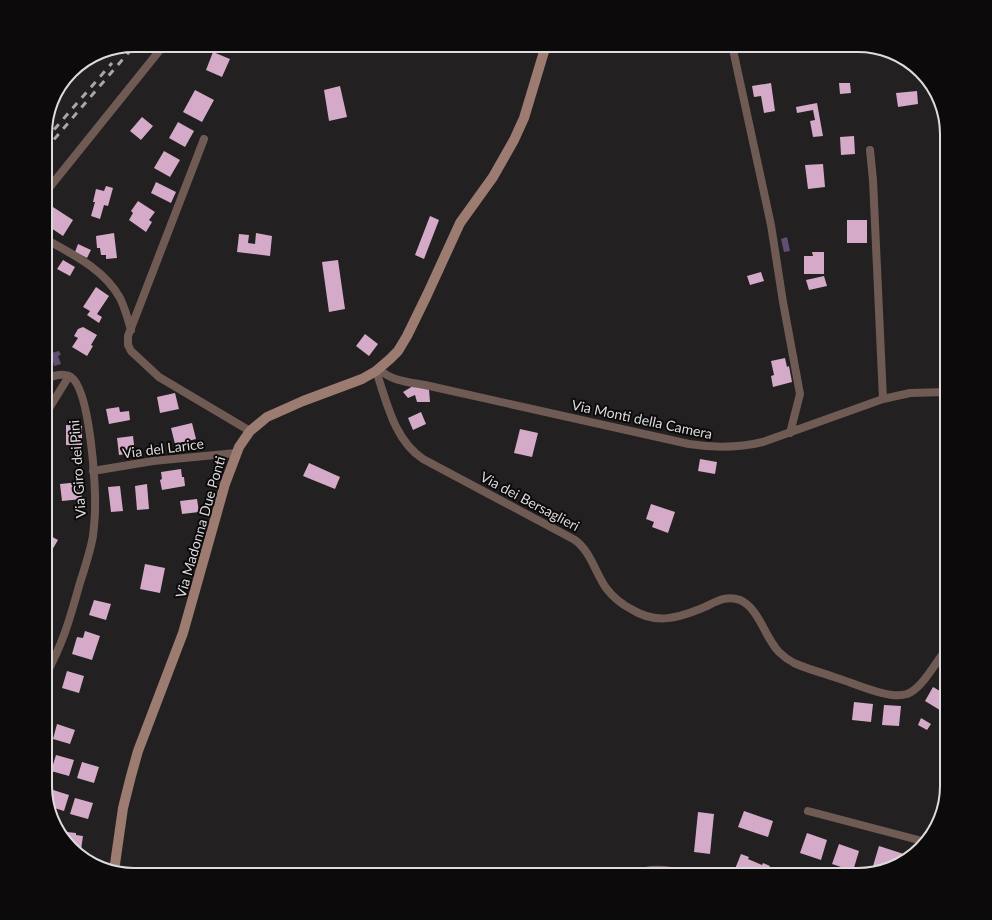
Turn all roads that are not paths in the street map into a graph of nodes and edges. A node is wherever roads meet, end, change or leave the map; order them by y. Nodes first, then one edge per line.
1 (158, 52) edge
2 (544, 52) edge
3 (734, 52) edge
4 (204, 139) dead end
5 (870, 150) dead end
6 (52, 184) edge
7 (52, 243) edge
8 (131, 330) junction
9 (378, 370) junction
10 (69, 376) junction
11 (52, 377) edge
12 (940, 392) edge
13 (883, 399) junction
14 (52, 404) edge
15 (250, 431) junction
16 (790, 433) junction
17 (236, 453) junction
18 (93, 471) junction
19 (940, 658) edge
20 (52, 664) edge
21 (808, 811) dead end
22 (920, 840) edge
23 (115, 865) edge

1 - 6 street
2 - 9 main road, Via Madonna Due Ponti
3 - 16 street
4 - 8 street
5 - 13 street
7 - 8 street
8 - 15 street
9 - 15 main road, Via Madonna Due Ponti
9 - 16 street, Via Monti della Camera
9 - 19 street, Via dei Bersaglieri
10 - 11 street
10 - 14 street
10 - 18 street, Via Giro dei Pini
12 - 13 street, Via Monti della Camera
13 - 16 street, Via Monti della Camera
15 - 17 main road, Via Madonna Due Ponti
17 - 18 street, Via del Larice
17 - 23 main road, Via Madonna Due Ponti
18 - 20 street, Via Giro dei Pini
21 - 22 street

